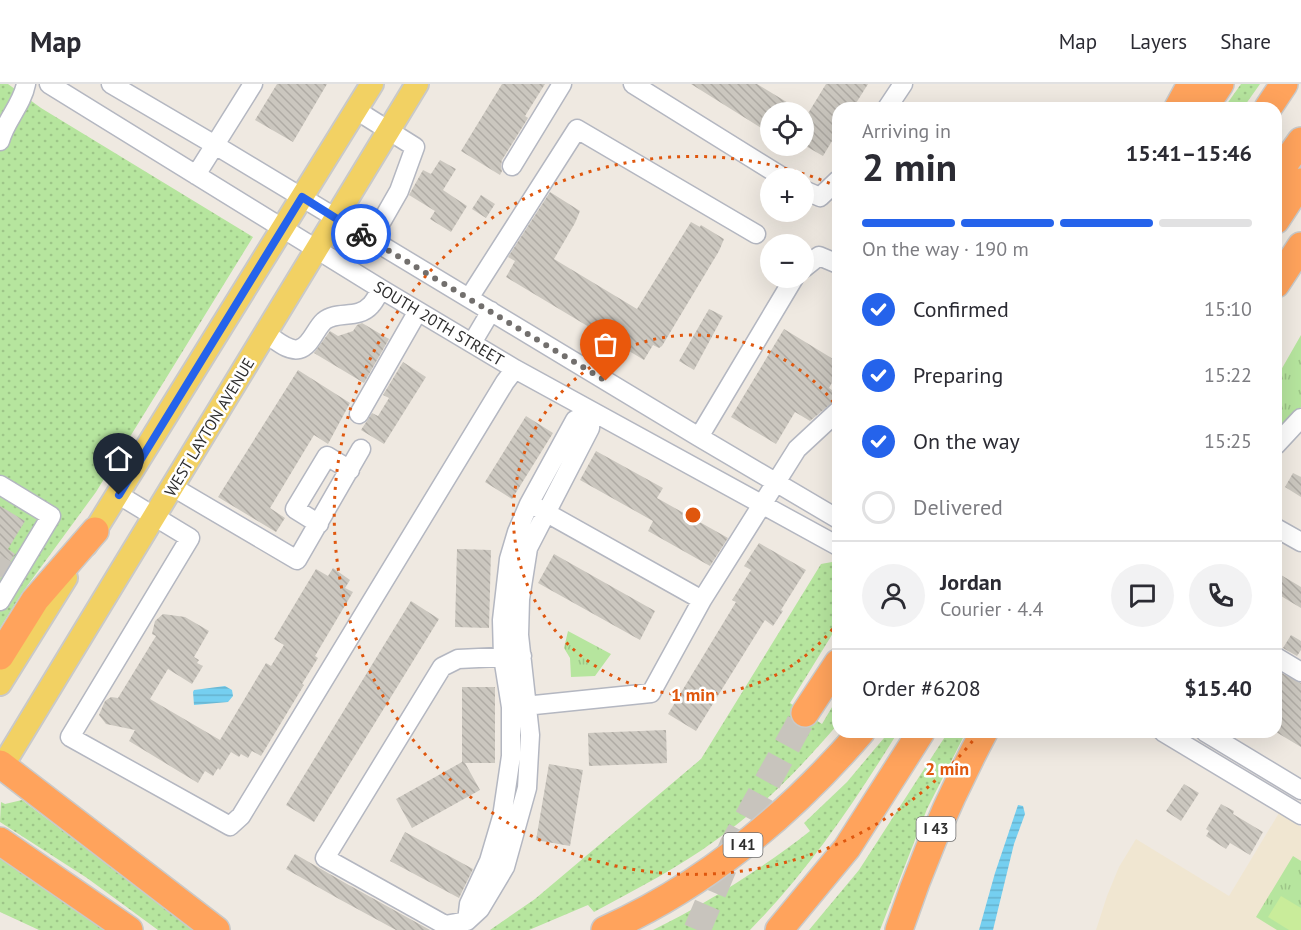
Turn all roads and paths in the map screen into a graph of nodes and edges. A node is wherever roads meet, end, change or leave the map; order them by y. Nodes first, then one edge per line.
1 (26, 84) edge
2 (49, 84) edge
3 (111, 84) edge
4 (253, 84) edge
5 (372, 84) edge
6 (417, 84) edge
7 (562, 84) edge
8 (633, 84) edge
9 (903, 84) edge
10 (1191, 84) edge
11 (1220, 84) edge
12 (1284, 84) edge
13 (891, 102) edge
14 (1181, 102) edge
15 (1208, 102) edge
16 (1272, 102) edge
17 (356, 110) junction
18 (389, 131) junction
19 (0, 141) edge
20 (1301, 141) edge
21 (215, 145) junction
22 (512, 166) dead end
23 (768, 168) edge
24 (1282, 168) edge
25 (196, 176) junction
26 (1301, 182) edge
27 (832, 186) edge
28 (814, 194) edge
29 (302, 197) junction
30 (1282, 211) edge
31 (337, 219) junction
32 (283, 228) junction
33 (756, 234) dead end
34 (371, 240) junction
35 (1301, 246) edge
36 (318, 249) junction
37 (814, 260) edge
38 (832, 261) edge
39 (1282, 275) edge
40 (788, 288) edge
41 (381, 289) junction
42 (470, 298) junction
43 (418, 310) junction
44 (491, 311) junction
45 (266, 334) junction
46 (472, 343) junction
47 (515, 369) junction
48 (591, 411) junction
49 (359, 414) dead end
50 (832, 417) edge
51 (1301, 418) edge
52 (699, 437) junction
53 (1282, 439) edge
54 (361, 449) dead end
55 (350, 470) junction
56 (775, 481) junction
57 (1, 486) edge
58 (173, 487) junction
59 (119, 495) junction
60 (762, 503) junction
61 (529, 504) junction
62 (547, 512) junction
63 (832, 515) edge
64 (155, 517) junction
65 (319, 524) junction
66 (95, 531) junction
67 (1282, 531) edge
68 (1301, 542) edge
69 (832, 543) edge
70 (33, 545) junction
71 (14, 553) tunnel mouth
72 (702, 600) junction
73 (0, 601) edge
74 (522, 656) junction
75 (0, 657) edge
76 (503, 657) junction
77 (1282, 661) edge
78 (832, 672) edge
79 (1301, 672) edge
80 (0, 684) edge
81 (518, 706) junction
82 (805, 713) tunnel mouth
83 (855, 738) edge
84 (917, 738) edge
85 (981, 738) edge
86 (1172, 738) edge
87 (1215, 738) edge
88 (1, 767) edge
89 (1301, 790) edge
90 (1301, 815) edge
91 (0, 841) edge
92 (129, 930) edge
93 (216, 930) edge
94 (605, 930) edge
95 (779, 930) edge
96 (899, 930) edge

1 - 19 street
2 - 25 street, SOUTH 20TH STREET
3 - 21 street
4 - 21 street
5 - 17 main road
6 - 18 main road, WEST LAYTON AVENUE
7 - 22 street
8 - 23 street
9 - 13 street
10 - 14 highway
11 - 15 highway
12 - 16 highway
17 - 18 street
17 - 29 main road
18 - 31 main road, WEST LAYTON AVENUE
18 - 34 street
20 - 24 highway
21 - 25 street
21 - 29 street
25 - 32 street, SOUTH 20TH STREET
26 - 30 highway
27 - 28 street
29 - 31 street
29 - 32 main road
31 - 34 street
31 - 36 main road, WEST LAYTON AVENUE
32 - 36 street, SOUTH 20TH STREET
32 - 59 main road
33 - 42 street
34 - 42 street
35 - 39 highway
36 - 41 street, SOUTH 20TH STREET
36 - 45 main road, WEST LAYTON AVENUE
37 - 38 street
40 - 52 street
41 - 43 street, SOUTH 20TH STREET
41 - 45 street
42 - 44 street
43 - 46 street, SOUTH 20TH STREET
43 - 49 street
44 - 46 street
44 - 52 street
45 - 58 main road, WEST LAYTON AVENUE
46 - 47 street, SOUTH 20TH STREET
47 - 48 street, SOUTH 20TH STREET
47 - 64 street
48 - 60 street, SOUTH 20TH STREET
48 - 61 street
48 - 62 street
50 - 56 street
51 - 53 street
52 - 56 street
54 - 55 street
55 - 65 street
55 - 65 street
56 - 60 street
56 - 63 street
57 - 70 street
58 - 64 main road, WEST LAYTON AVENUE
58 - 65 street
59 - 64 street
59 - 66 main road
60 - 69 street, SOUTH 20TH STREET
60 - 72 street
61 - 62 street
61 - 76 street
62 - 72 street
62 - 74 street
64 - 88 main road, WEST LAYTON AVENUE
66 - 75 highway
66 - 80 main road
67 - 68 street
70 - 71 street
70 - 73 street
72 - 81 street
74 - 76 street
74 - 81 street
76 - 81 street
76 - 81 street
77 - 79 street
78 - 82 highway
83 - 94 highway, I 41
84 - 95 highway
85 - 96 highway, I 43
86 - 90 street
87 - 89 street
88 - 93 highway
91 - 92 highway

